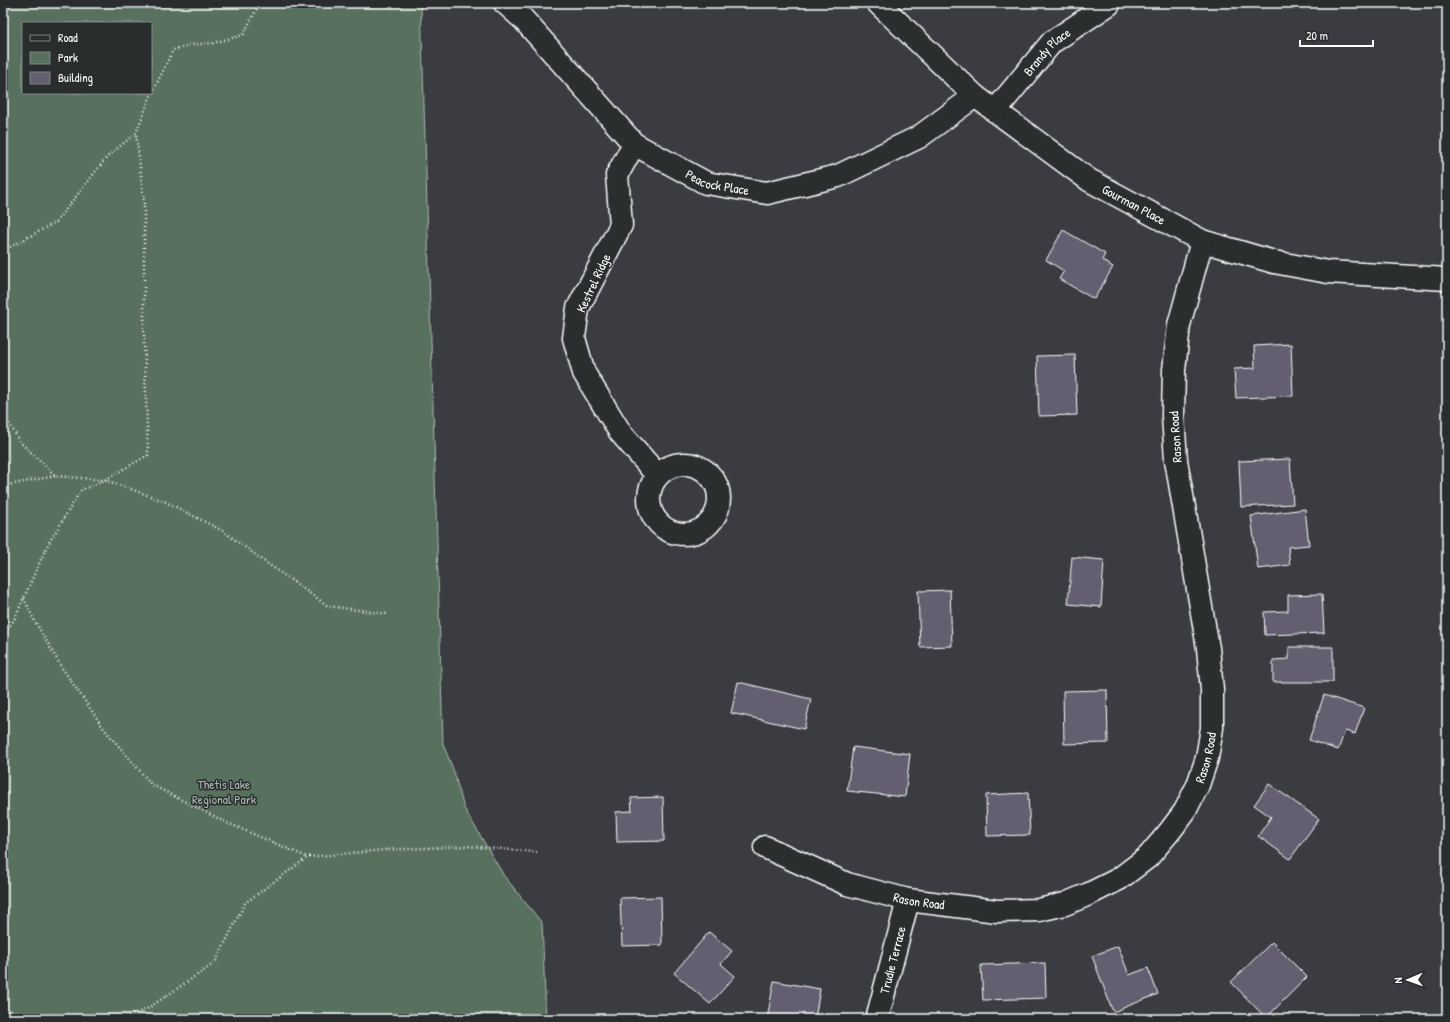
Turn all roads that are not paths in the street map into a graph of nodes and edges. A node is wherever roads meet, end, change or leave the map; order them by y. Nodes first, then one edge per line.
1 (505, 3) edge
2 (878, 3) edge
3 (1109, 4) edge
4 (975, 96) junction
5 (995, 111) junction
6 (634, 144) junction
7 (1202, 241) junction
8 (1447, 278) edge
9 (657, 475) dead end
10 (765, 847) dead end
11 (908, 900) junction
12 (877, 1019) edge

1 - 6 street, Peacock Place
2 - 4 street, Gourman Place
3 - 5 street, Brandy Place
4 - 5 street, Gourman Place
4 - 6 street, Peacock Place
5 - 7 street, Gourman Place
6 - 9 street, Kestrel Ridge
7 - 8 street, Gourman Place
7 - 11 street, Rason Road
10 - 11 street, Rason Road
11 - 12 street, Trudie Terrace

